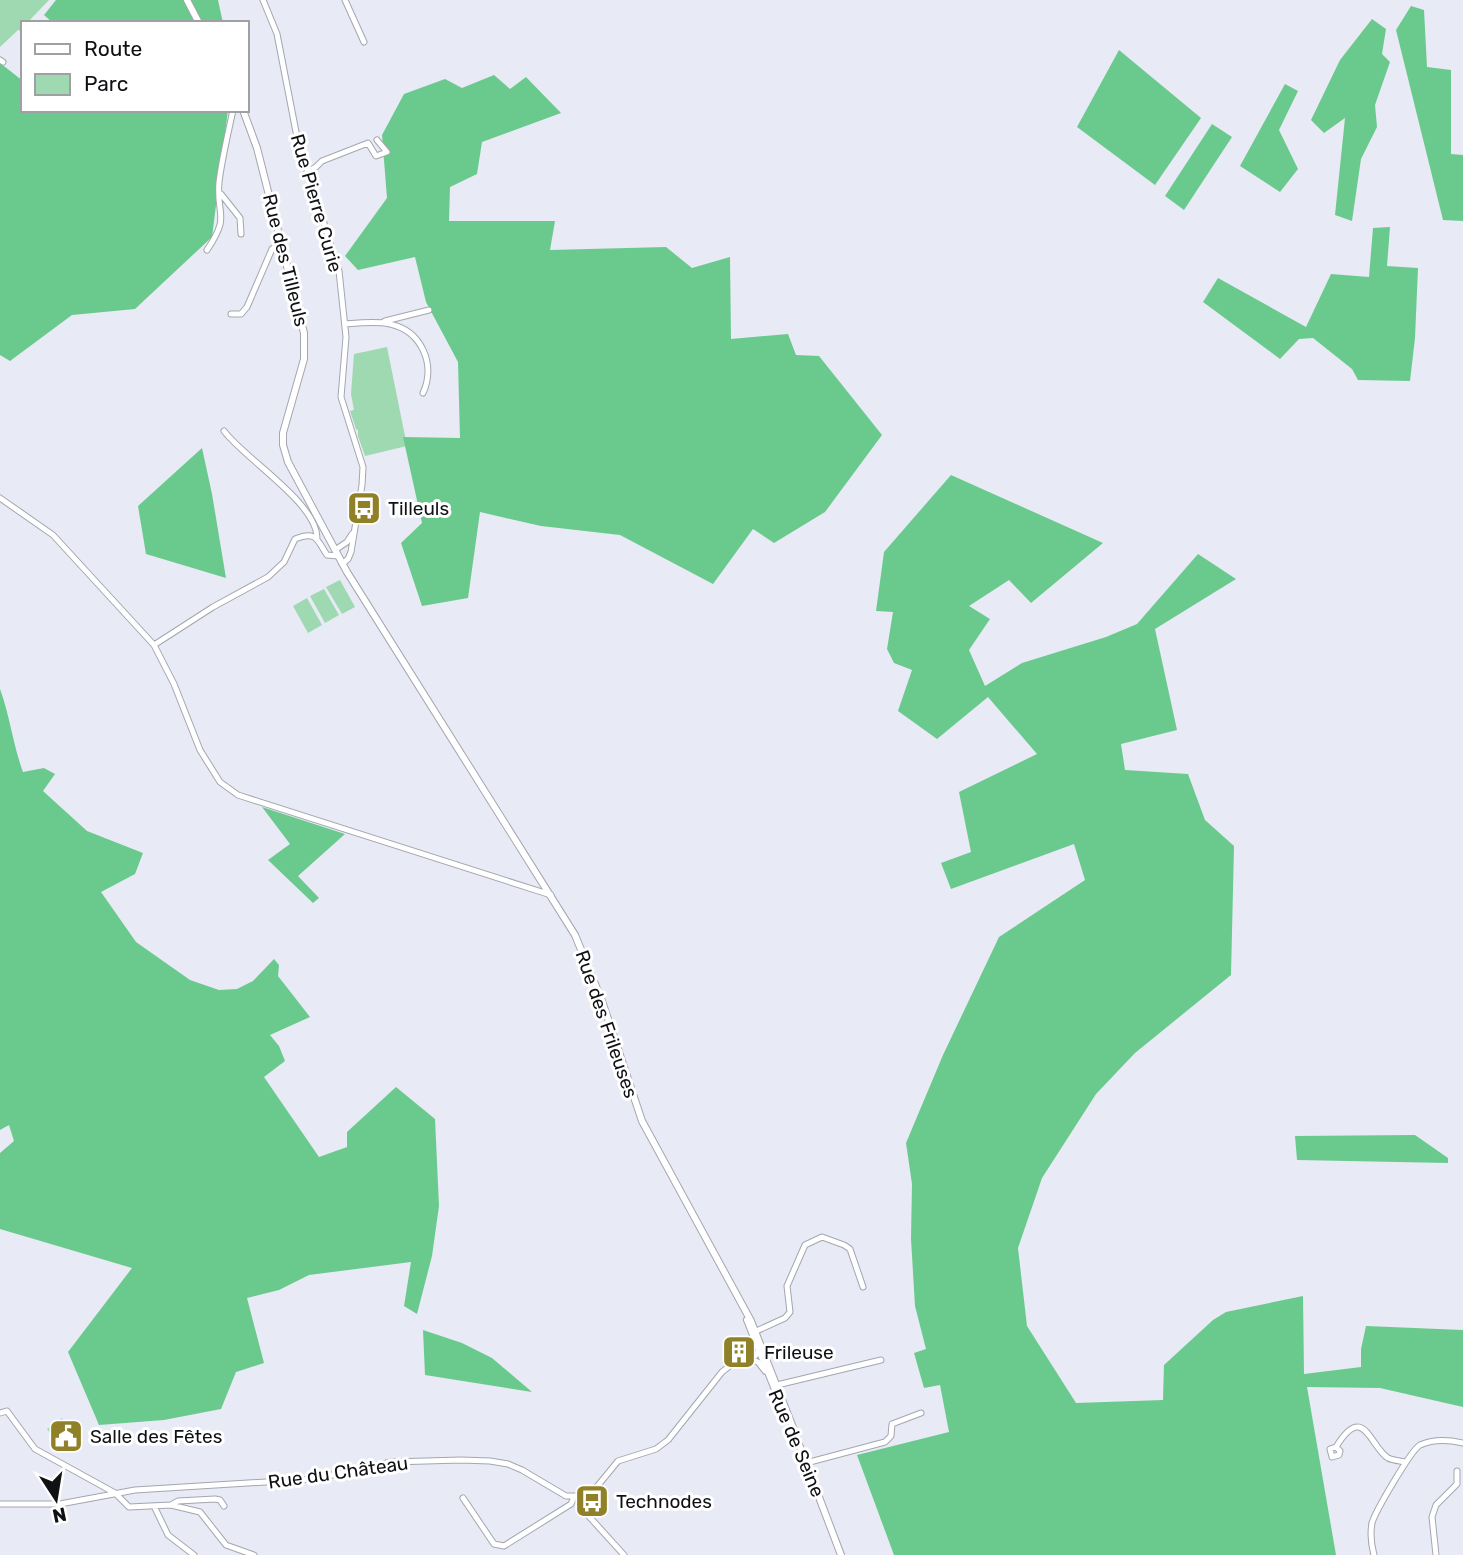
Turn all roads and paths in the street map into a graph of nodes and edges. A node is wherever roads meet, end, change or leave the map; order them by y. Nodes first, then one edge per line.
1 (187, 0) edge
2 (263, 0) edge
3 (345, 0) edge
4 (198, 21) edge
5 (364, 42) dead end
6 (233, 112) edge
7 (244, 112) edge
8 (377, 140) dead end
9 (307, 172) junction
10 (220, 192) junction
11 (241, 234) dead end
12 (281, 242) junction
13 (207, 250) dead end
14 (429, 310) dead end
15 (231, 314) dead end
16 (379, 323) junction
17 (345, 324) junction
18 (423, 393) dead end
19 (224, 431) dead end
20 (0, 498) edge
21 (354, 531) junction
22 (317, 538) junction
23 (336, 553) junction
24 (342, 564) junction
25 (154, 645) junction
26 (551, 895) junction
27 (863, 1287) dead end
28 (754, 1334) junction
29 (761, 1351) junction
30 (747, 1356) junction
31 (881, 1360) dead end
32 (769, 1377) junction
33 (777, 1385) junction
34 (0, 1413) edge
35 (921, 1413) dead end
36 (794, 1430) junction
37 (1463, 1443) edge
38 (1336, 1447) dead end
39 (1405, 1462) junction
40 (806, 1463) junction
41 (1457, 1471) dead end
42 (115, 1493) junction
43 (577, 1497) junction
44 (463, 1498) dead end
45 (0, 1504) edge
46 (171, 1505) junction
47 (154, 1506) junction
48 (224, 1506) dead end
49 (1372, 1554) edge
50 (194, 1555) edge
51 (254, 1555) edge
52 (624, 1555) edge
53 (841, 1555) edge
54 (1437, 1555) edge

1 - 4 street
2 - 9 street, Rue Pierre Curie
3 - 5 street
6 - 10 street
7 - 12 street, Rue des Tilleuls
8 - 9 street
9 - 17 street, Rue Pierre Curie
10 - 11 street
10 - 13 street
12 - 15 street
12 - 23 street, Rue des Tilleuls
14 - 16 street
16 - 17 street
16 - 18 street
17 - 21 street, Rue Pierre Curie
19 - 22 street
20 - 25 street
21 - 23 street
21 - 24 street, Rue Pierre Curie
22 - 23 street
22 - 25 street
23 - 24 street, Rue des Tilleuls
24 - 26 street, Rue des Frileuses
25 - 26 street
26 - 28 street, Rue des Frileuses
27 - 28 street
28 - 29 street, Rue des Frileuses
28 - 30 street
29 - 30 street
29 - 32 street, Rue de Seine
29 - 33 street, Rue des Frileuses
30 - 32 street
30 - 43 street
31 - 33 street
32 - 36 street, Rue de Seine
33 - 36 street, Rue des Frileuses
34 - 42 street
35 - 40 street
36 - 40 street, Rue de Seine
37 - 39 street
38 - 39 street
39 - 49 street
40 - 53 street, Rue de Seine
41 - 54 street
42 - 43 street, Rue du Château
42 - 45 street, Rue du Château
42 - 47 street
43 - 44 street
43 - 52 street
46 - 47 street
46 - 48 street
46 - 51 street
47 - 50 street

